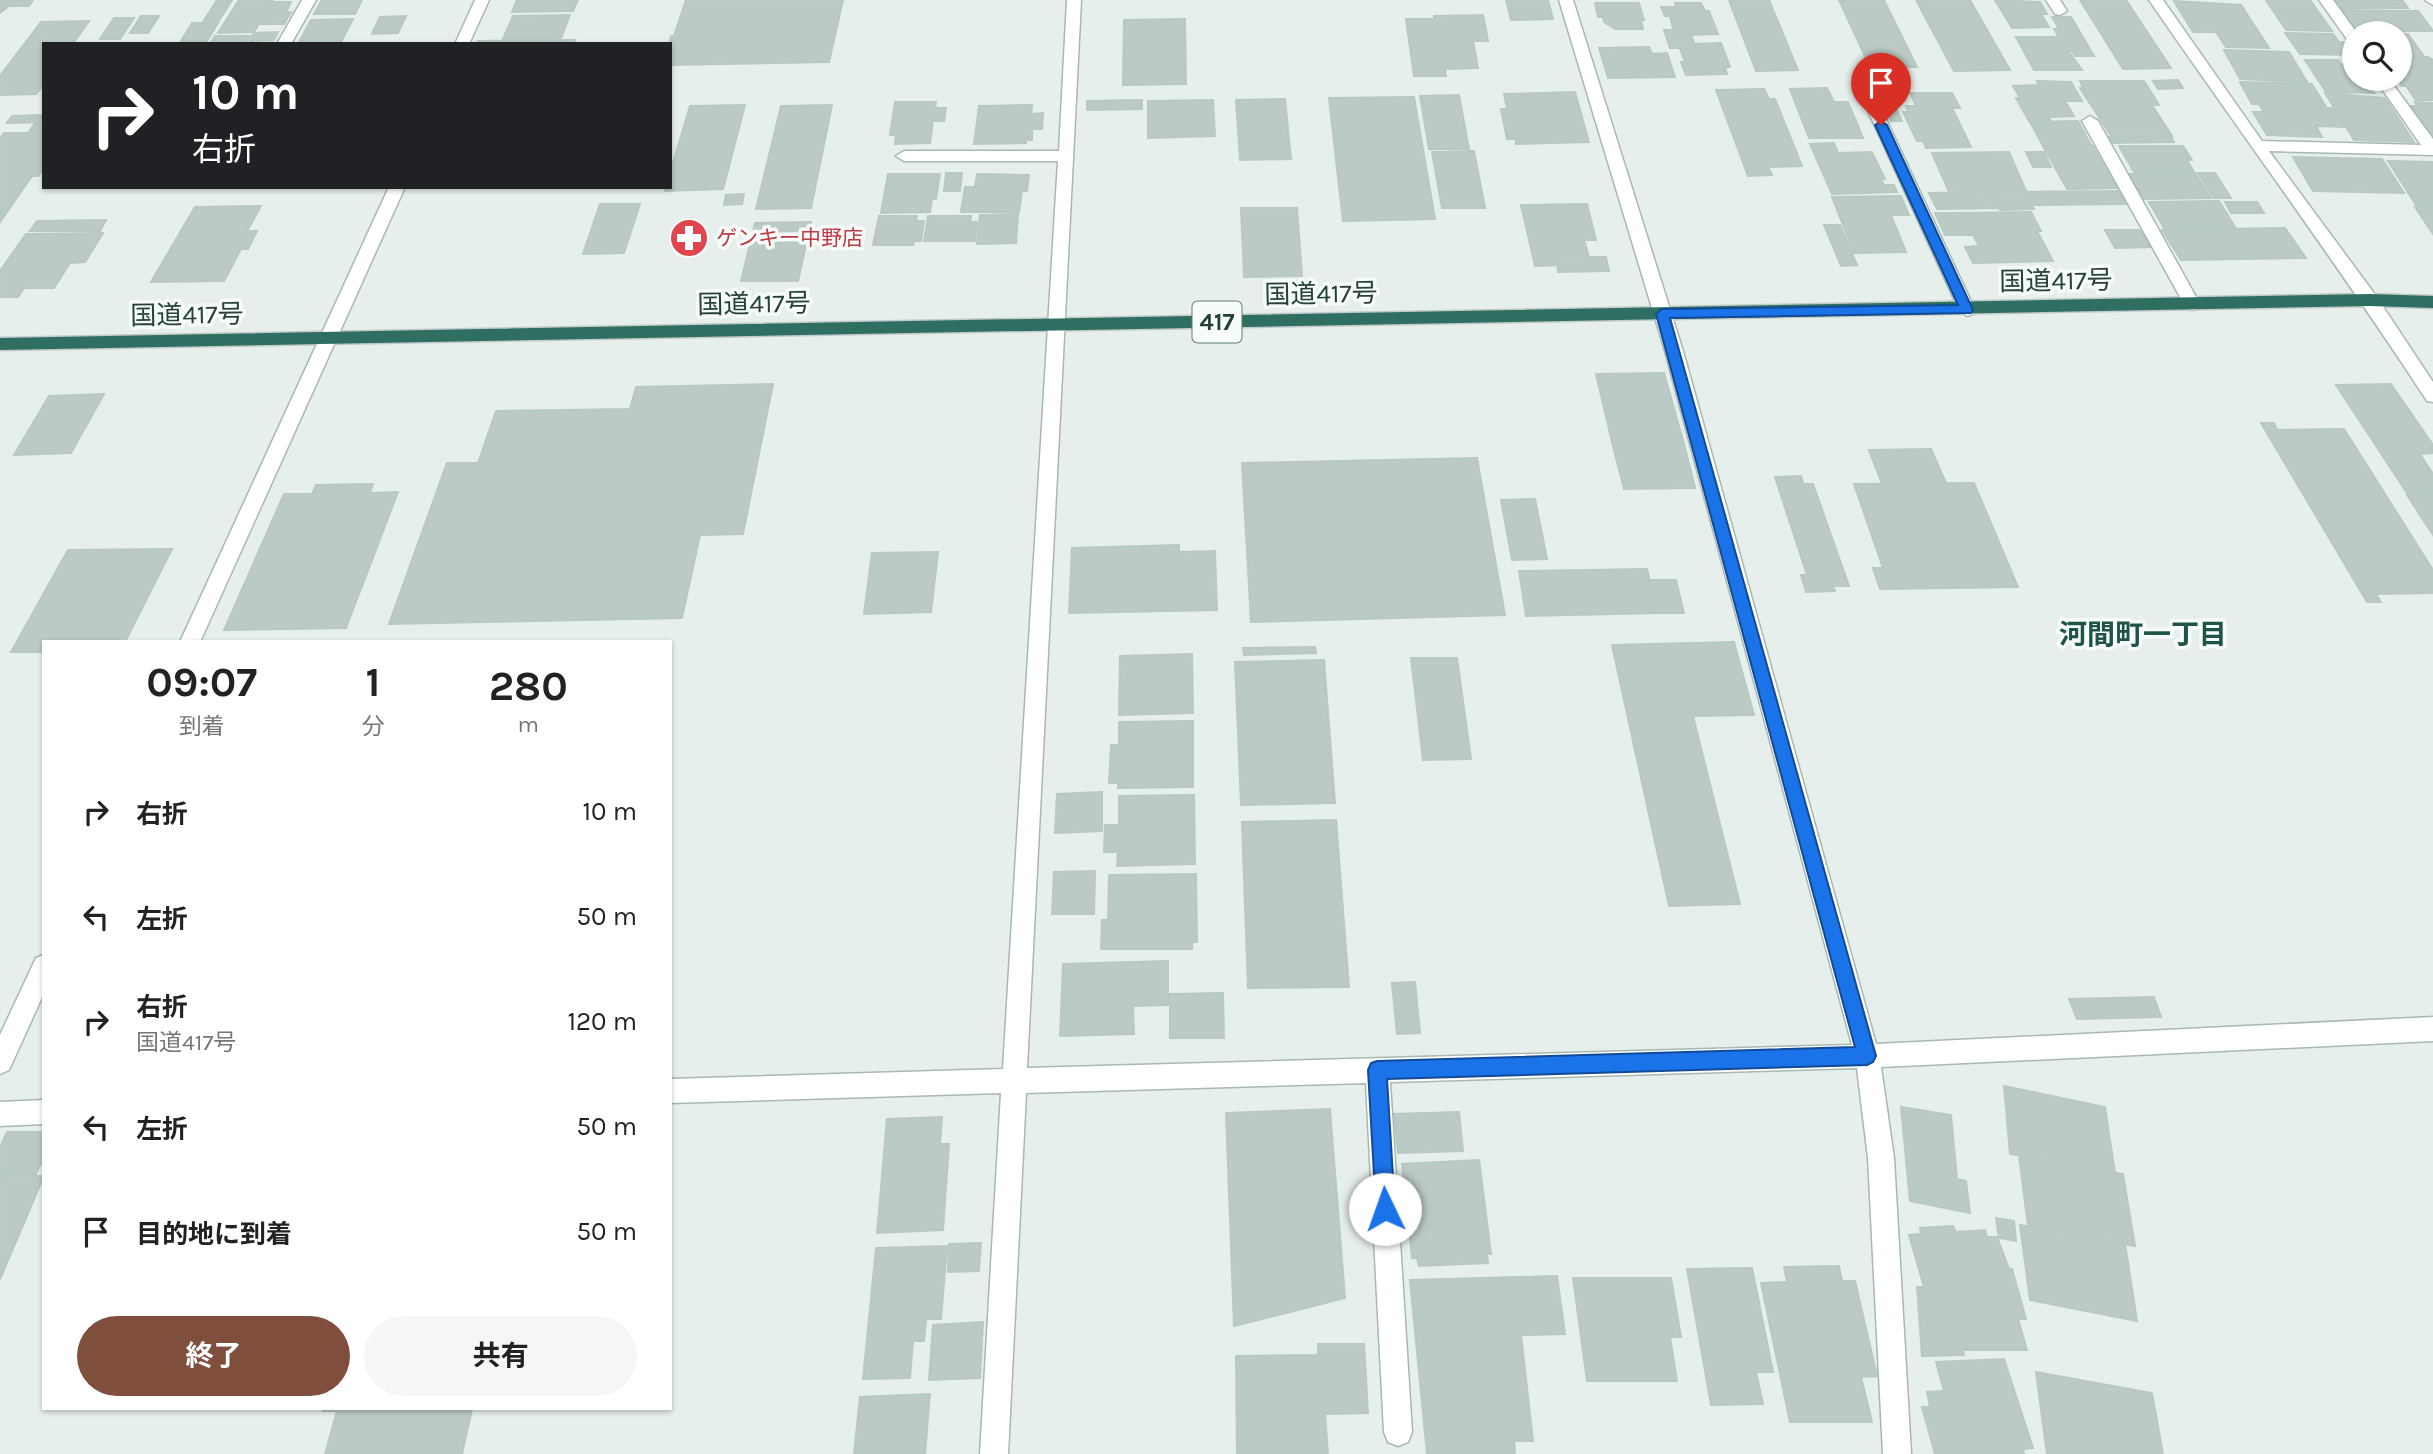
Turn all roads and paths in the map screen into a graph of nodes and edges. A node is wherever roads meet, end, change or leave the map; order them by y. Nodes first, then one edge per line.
1 (309, 0) edge
2 (482, 0) edge
3 (1074, 0) edge
4 (1566, 0) edge
5 (2156, 0) edge
6 (2326, 0) edge
7 (2342, 22) edge
8 (285, 42) edge
9 (463, 42) edge
10 (2391, 91) edge
11 (1870, 100) dead end
12 (2090, 121) dead end
13 (2257, 146) junction
14 (2433, 150) edge
15 (904, 156) dead end
16 (1067, 156) junction
17 (396, 189) edge
18 (2370, 300) junction
19 (2433, 302) edge
20 (2192, 304) junction
21 (1967, 310) junction
22 (1662, 314) junction
23 (1059, 325) junction
24 (328, 339) junction
25 (0, 344) edge
26 (2433, 396) edge
27 (191, 640) edge
28 (42, 970) edge
29 (2433, 1029) edge
30 (1867, 1056) junction
31 (0, 1062) edge
32 (1377, 1070) junction
33 (1012, 1080) junction
34 (672, 1091) edge
35 (42, 1112) edge
36 (0, 1114) edge
37 (1398, 1432) dead end
38 (994, 1454) edge
39 (1878, 1454) edge
40 (1897, 1454) edge

1 - 8 street
2 - 9 street
3 - 16 street
4 - 22 street
5 - 13 street
6 - 7 street
10 - 14 street
11 - 21 street
12 - 20 street
13 - 14 street
13 - 18 street
15 - 16 street
16 - 23 street
17 - 24 street
18 - 19 highway, 国道417号 / 417
18 - 20 highway, 国道417号 / 417
18 - 26 street
20 - 21 highway, 国道417号 / 417
21 - 22 highway, 国道417号 / 417
22 - 23 highway, 国道417号 / 417
22 - 30 street
23 - 24 highway, 国道417号 / 417
23 - 33 street
24 - 25 highway, 国道417号 / 417
24 - 27 street
28 - 31 street
29 - 30 street
30 - 32 street
30 - 40 street
32 - 33 street
32 - 37 street
33 - 34 street
33 - 38 street
35 - 36 street
39 - 40 street

